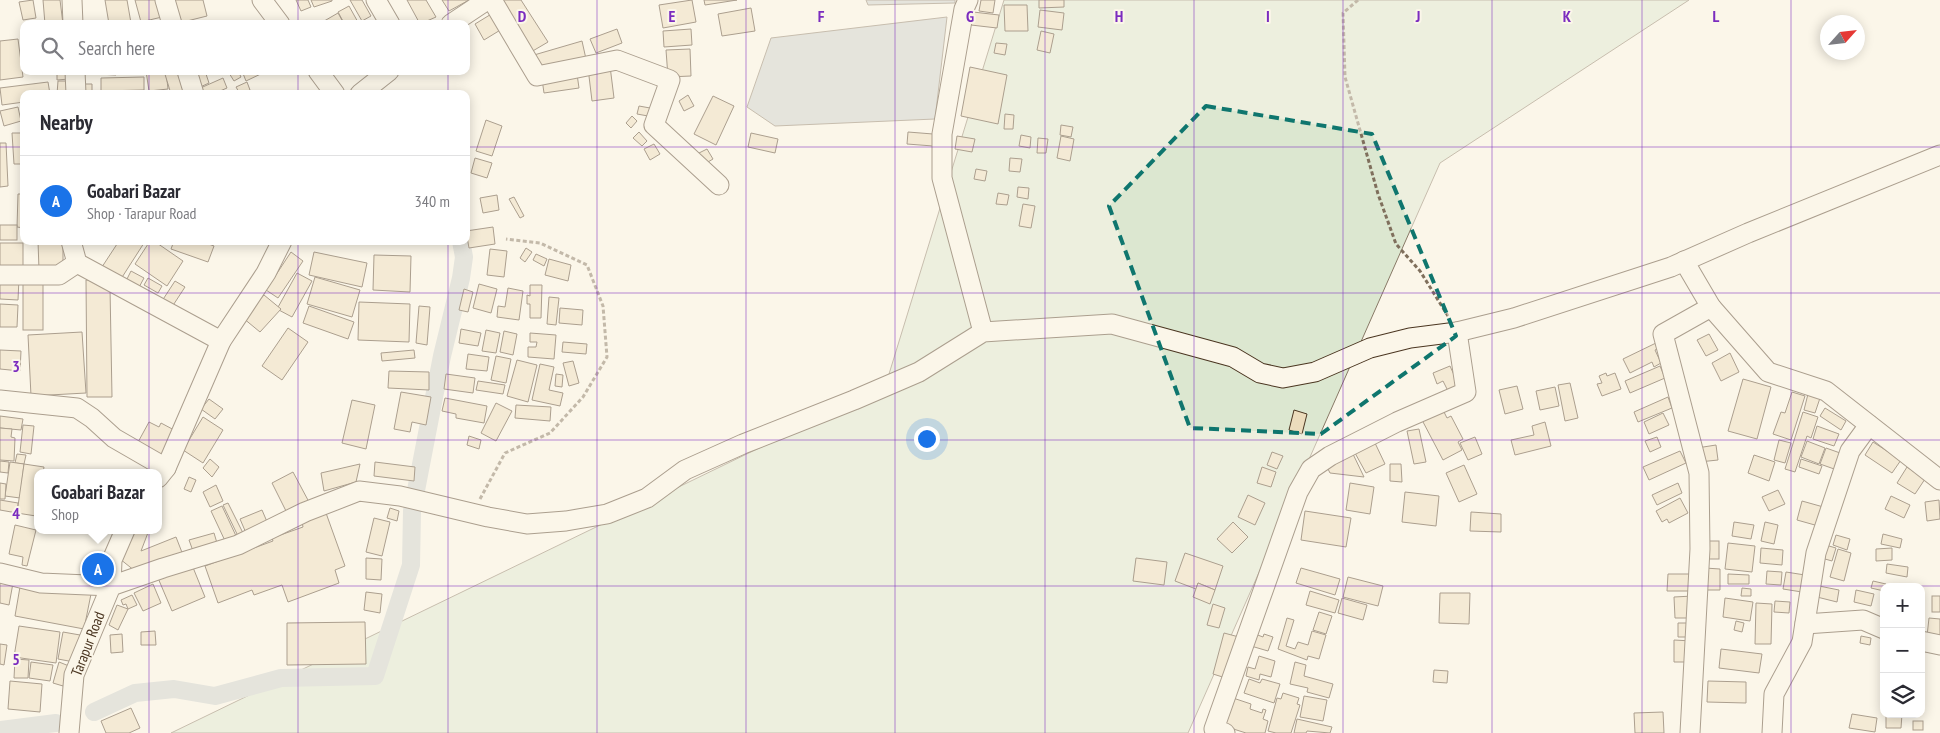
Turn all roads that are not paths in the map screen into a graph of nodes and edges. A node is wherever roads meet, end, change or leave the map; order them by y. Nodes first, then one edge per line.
1 (72, 0) edge
2 (164, 0) edge
3 (262, 0) edge
4 (376, 0) edge
5 (487, 0) edge
6 (492, 0) edge
7 (968, 0) edge
8 (73, 20) edge
9 (171, 20) edge
10 (277, 20) edge
11 (388, 20) edge
12 (457, 20) edge
13 (76, 75) edge
14 (188, 75) edge
15 (321, 75) edge
16 (384, 75) edge
17 (76, 90) edge
18 (193, 90) edge
19 (332, 90) edge
20 (365, 90) edge
21 (1940, 155) edge
22 (719, 185) dead end
23 (72, 245) edge
24 (280, 245) edge
25 (1684, 261) junction
26 (77, 263) junction
27 (0, 275) edge
28 (1711, 307) junction
29 (983, 332) junction
30 (1458, 332) junction
31 (221, 341) junction
32 (0, 400) edge
33 (1869, 425) junction
34 (157, 469) edge
35 (162, 473) edge
36 (1940, 480) edge
37 (124, 534) edge
38 (0, 573) edge
39 (111, 586) junction
40 (1805, 624) junction
41 (1880, 626) edge
42 (1925, 642) edge
43 (1940, 645) edge
44 (1217, 732) edge
45 (69, 733) edge
46 (1690, 733) edge
47 (1772, 733) edge

1 - 8 street
2 - 9 street
3 - 10 street
4 - 11 street
5 - 12 street
6 - 22 street
7 - 29 street
13 - 17 street
14 - 18 street
15 - 19 street
16 - 20 street
21 - 25 street
23 - 26 street
24 - 31 street
25 - 28 street
25 - 30 street
26 - 27 street
26 - 31 street
28 - 33 street
28 - 46 street
29 - 30 street
29 - 39 street
30 - 44 street
31 - 35 street
32 - 34 street
33 - 36 street
33 - 40 street
37 - 39 street
38 - 39 street
39 - 45 street, Tarapur Road
40 - 41 street
40 - 47 street
42 - 43 street

